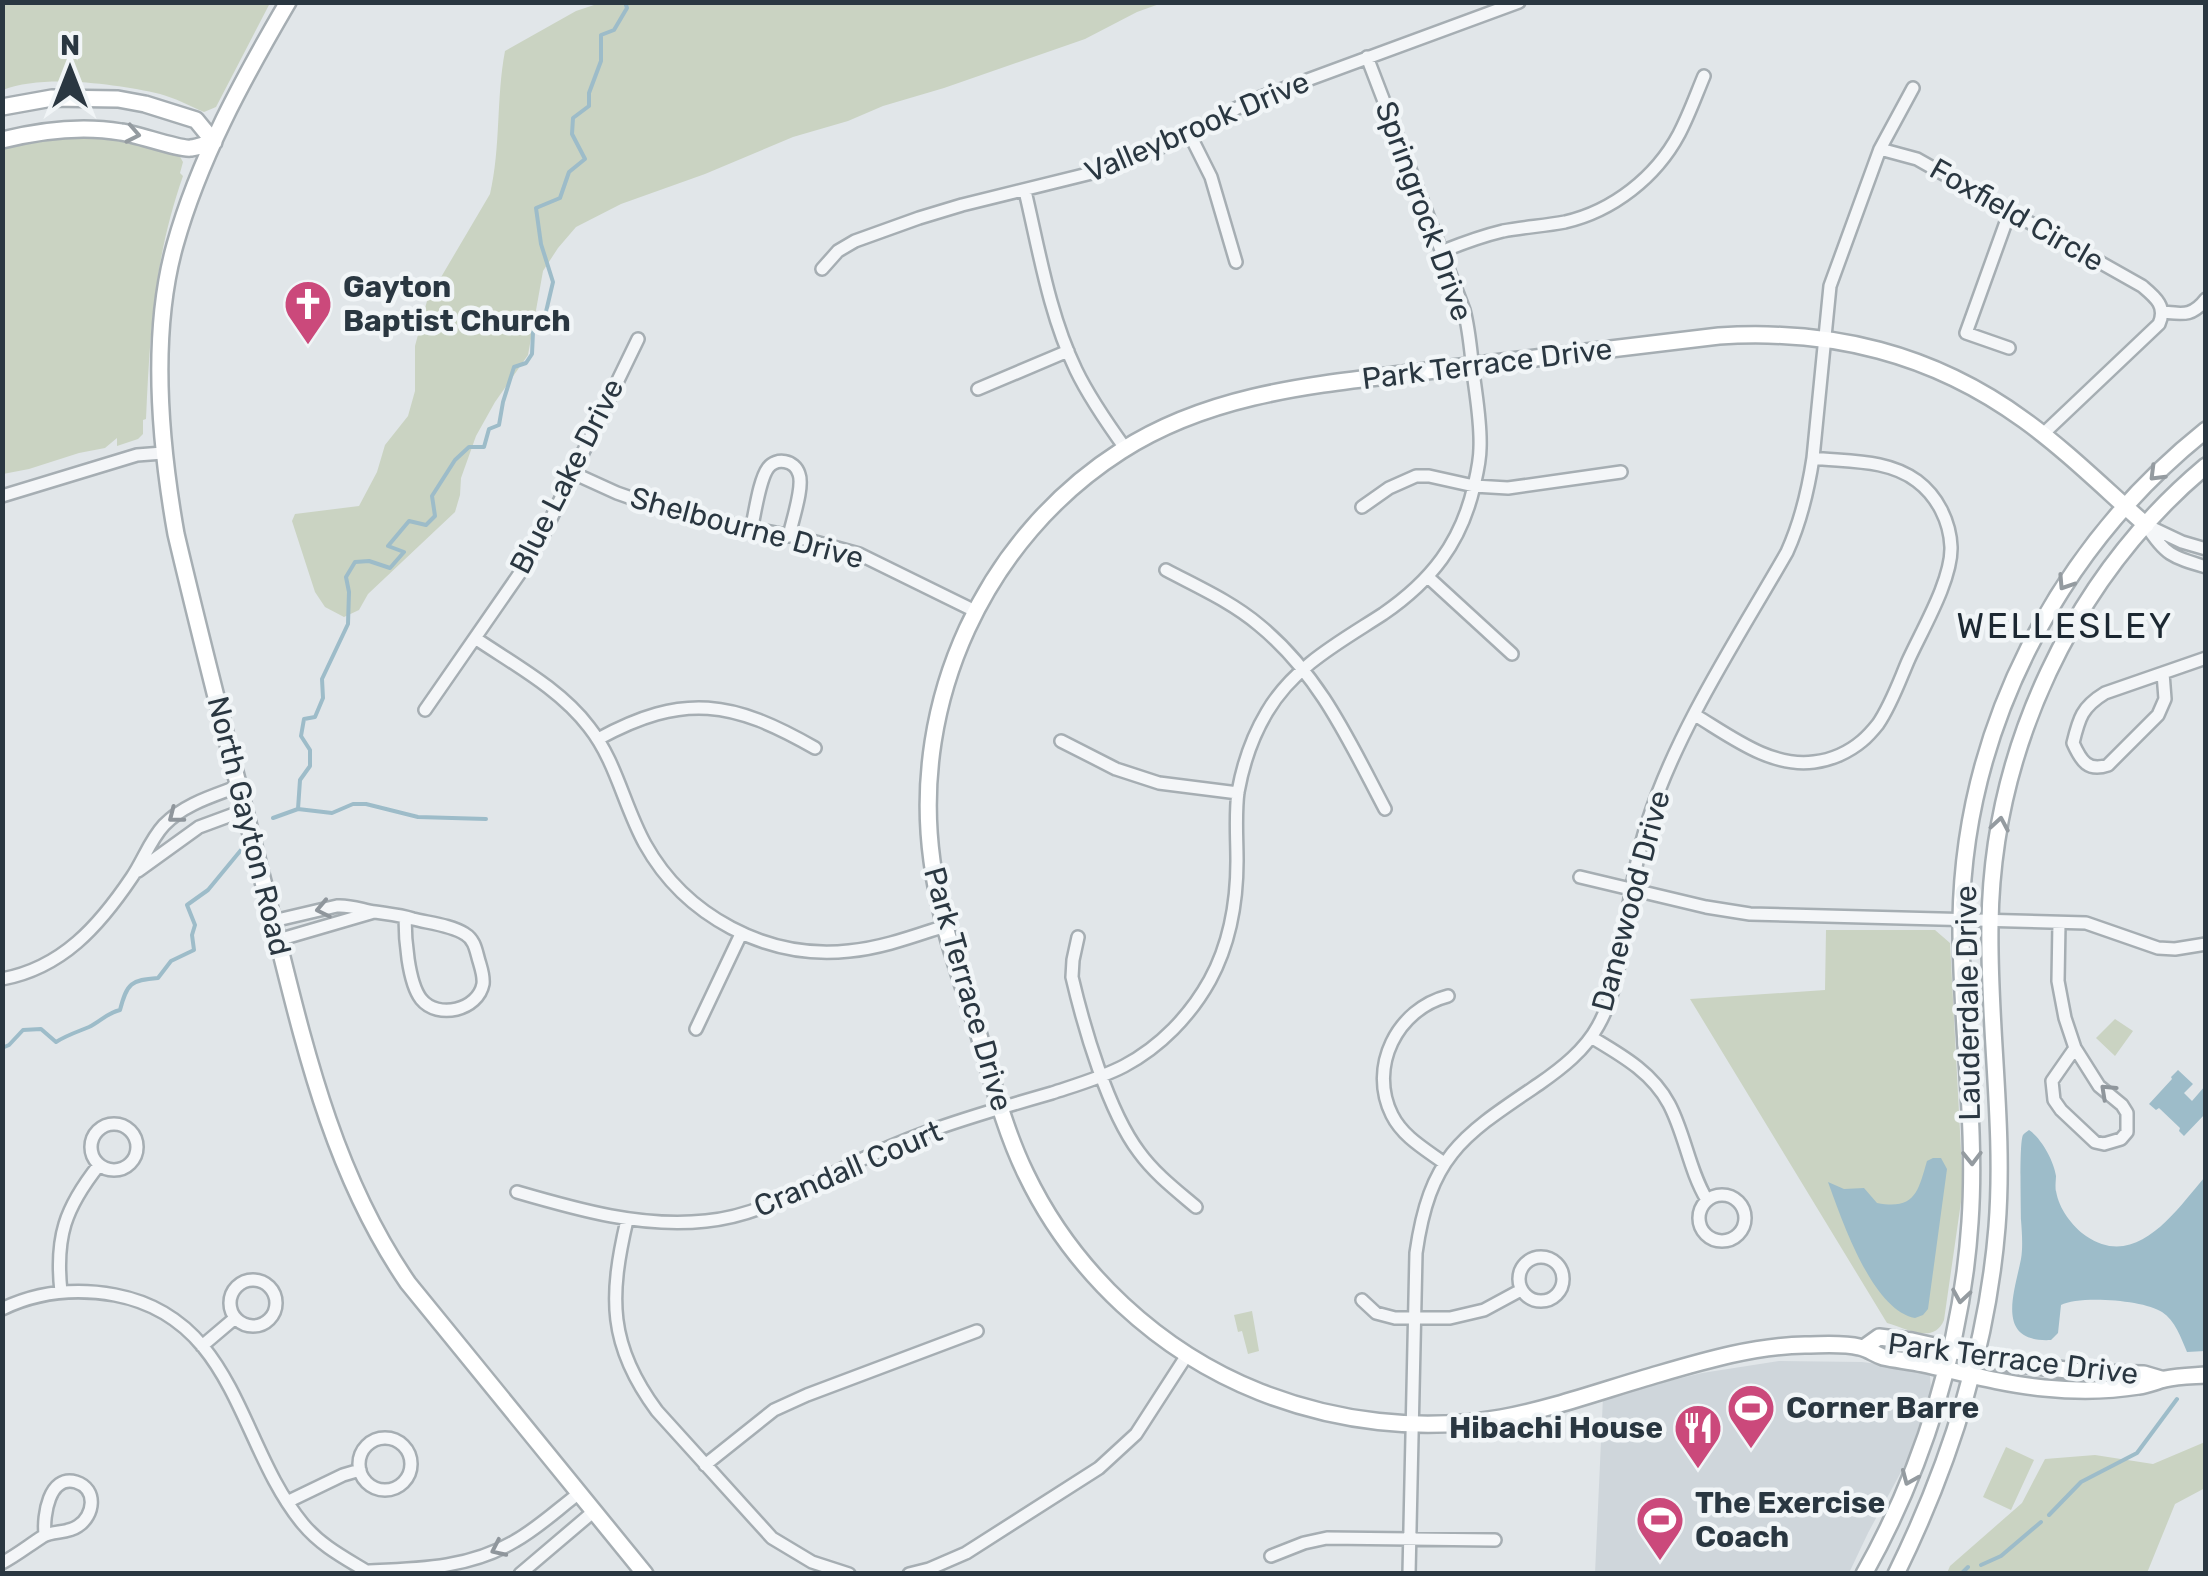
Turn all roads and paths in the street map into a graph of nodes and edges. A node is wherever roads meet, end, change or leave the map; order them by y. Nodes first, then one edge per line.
1 (288, 2) edge
2 (1519, 2) edge
3 (1367, 58) junction
4 (1704, 76) dead end
5 (1913, 88) dead end
6 (2, 107) edge
7 (1188, 131) junction
8 (2, 140) edge
9 (214, 142) junction
10 (1880, 149) junction
11 (1026, 191) junction
12 (2010, 212) junction
13 (1443, 251) junction
14 (1236, 262) dead end
15 (822, 269) dead end
16 (2206, 299) edge
17 (2162, 312) junction
18 (1824, 338) junction
19 (638, 339) dead end
20 (2009, 348) dead end
21 (1068, 351) junction
22 (1472, 366) junction
23 (978, 388) dead end
24 (2206, 430) edge
25 (2042, 435) junction
26 (1125, 448) junction
27 (164, 454) junction
28 (1813, 458) junction
29 (2206, 466) edge
30 (573, 472) junction
31 (1621, 472) dead end
32 (1474, 486) junction
33 (2, 496) edge
34 (1362, 507) dead end
35 (2125, 507) junction
36 (2146, 525) junction
37 (751, 530) junction
38 (788, 536) junction
39 (2206, 549) edge
40 (2206, 566) edge
41 (1166, 570) dead end
42 (1428, 577) junction
43 (975, 612) junction
44 (476, 638) junction
45 (1512, 654) dead end
46 (2206, 658) edge
47 (1302, 669) junction
48 (2163, 673) junction
49 (425, 710) dead end
50 (1695, 715) junction
51 (598, 739) junction
52 (1060, 741) dead end
53 (815, 748) dead end
54 (239, 786) junction
55 (1238, 794) junction
56 (1385, 809) dead end
57 (245, 810) junction
58 (134, 873) junction
59 (1580, 877) dead end
60 (1632, 889) junction
61 (374, 912) junction
62 (406, 917) junction
63 (273, 921) junction
64 (1961, 921) junction
65 (1990, 921) junction
66 (2059, 923) junction
67 (945, 926) junction
68 (741, 934) junction
69 (1078, 937) dead end
70 (278, 940) junction
71 (2206, 944) edge
72 (2, 979) edge
73 (1448, 996) dead end
74 (696, 1030) dead end
75 (1591, 1038) junction
76 (2074, 1048) junction
77 (1102, 1076) junction
78 (1001, 1108) junction
79 (1444, 1163) junction
80 (99, 1165) junction
81 (517, 1192) dead end
82 (1707, 1200) junction
83 (1196, 1207) dead end
84 (626, 1220) junction
85 (1522, 1290) dead end
86 (60, 1292) junction
87 (1362, 1300) dead end
88 (2, 1309) edge
89 (236, 1318) junction
90 (1415, 1318) junction
91 (977, 1332) dead end
92 (202, 1346) junction
93 (1866, 1347) junction
94 (1950, 1350) junction
95 (1187, 1354) junction
96 (1976, 1356) junction
97 (1945, 1369) junction
98 (1971, 1375) junction
99 (2206, 1375) edge
100 (2161, 1379) junction
101 (1413, 1424) junction
102 (705, 1465) junction
103 (360, 1470) junction
104 (578, 1494) junction
105 (287, 1502) junction
106 (593, 1512) junction
107 (45, 1534) junction
108 (1410, 1538) junction
109 (1495, 1540) dead end
110 (1272, 1556) dead end
111 (2, 1563) edge
112 (370, 1573) edge
113 (520, 1574) edge
114 (645, 1574) edge
115 (849, 1574) edge
116 (909, 1574) edge
117 (1408, 1574) edge
118 (1864, 1574) edge
119 (1896, 1574) edge

1 - 9 street, North Gayton Road
2 - 3 street, Valleybrook Drive
3 - 7 street, Valleybrook Drive
3 - 13 street, Springrock Drive
4 - 13 street
5 - 10 street
6 - 9 street
7 - 11 street, Valleybrook Drive
7 - 14 street
8 -> 9 street
9 - 27 street, North Gayton Road
10 - 12 street, Foxfield Circle
10 - 18 street
11 - 15 street, Valleybrook Drive
11 - 21 street
12 - 17 street, Foxfield Circle
12 - 20 street
13 - 22 street, Springrock Drive
16 - 17 street
17 - 25 street
18 - 22 street, Park Terrace Drive
18 - 25 street, Park Terrace Drive
18 - 28 street, Danewood Drive
19 - 30 street, Blue Lake Drive
21 - 23 street
21 - 26 street
22 - 26 street, Park Terrace Drive
22 - 32 street, Springrock Drive
24 -> 35 street, Lauderdale Drive
25 - 35 street, Park Terrace Drive
26 - 43 street, Park Terrace Drive
27 - 33 street
27 - 54 street, North Gayton Road
28 - 50 street, Danewood Drive
28 - 50 street
29 - 36 street, Lauderdale Drive
30 - 37 street, Shelbourne Drive
30 - 44 street, Blue Lake Drive
31 - 32 street
32 - 34 street
32 - 42 street, Springrock Drive
35 - 36 street, Park Terrace Drive
35 -> 64 street, Lauderdale Drive
36 - 39 street
36 - 40 street
65 -> 36 street, Lauderdale Drive
37 - 38 street, Shelbourne Drive
37 - 38 street
38 - 43 street, Shelbourne Drive
41 - 47 street
42 - 45 street
42 - 47 street, Springrock Drive
43 - 67 street, Park Terrace Drive
44 - 49 street, Blue Lake Drive
44 - 51 street
46 - 48 street
47 - 55 street, Springrock Drive
47 - 56 street
48 - 48 street
50 - 60 street, Danewood Drive
51 - 53 street
51 - 68 street
52 - 55 street
54 - 57 street, North Gayton Road
54 -> 58 street
55 - 77 street, Crandall Court
57 - 58 street
57 - 63 street, North Gayton Road
58 - 72 street
59 - 60 street
60 - 64 street
60 - 75 street, Danewood Drive
61 - 62 street
61 -> 63 street
61 - 70 street
62 - 62 street
63 - 70 street, North Gayton Road
64 - 65 street
64 -> 94 street, Lauderdale Drive
65 - 66 street
65 - 96 street, Lauderdale Drive
66 - 71 street
66 - 76 street
67 - 68 street
67 - 78 street, Park Terrace Drive
68 - 74 street
69 - 77 street
70 - 104 street, North Gayton Road
73 - 79 street
75 - 79 street, Danewood Drive
75 - 82 street
76 -> 76 street
77 - 78 street, Crandall Court
77 - 83 street
78 - 84 street, Crandall Court
78 - 95 street, Park Terrace Drive
79 - 90 street, Danewood Drive
80 - 80 street
80 - 86 street
81 - 84 street, Crandall Court
82 - 82 street
84 - 102 street
85 - 90 street
86 - 88 street
86 - 92 street
87 - 90 street
89 - 89 street
89 - 92 street
90 - 101 street, Danewood Drive
91 - 102 street
92 - 105 street
93 - 94 street, Park Terrace Drive
93 - 97 street, Park Terrace Drive
93 - 101 street, Park Terrace Drive
94 - 96 street, Park Terrace Drive
94 - 97 street, Lauderdale Drive
95 - 101 street, Park Terrace Drive
95 - 116 street
96 - 98 street, Lauderdale Drive
96 - 100 street, Park Terrace Drive
97 - 98 street, Park Terrace Drive
97 -> 118 street, Lauderdale Drive
98 - 100 street, Park Terrace Drive
98 - 119 street, Lauderdale Drive
99 - 100 street, Park Terrace Drive
101 - 108 street, Danewood Drive
102 - 115 street
103 - 103 street
103 - 105 street
104 - 106 street, North Gayton Road
104 -> 112 street
105 - 112 street
106 - 113 street
106 - 114 street, North Gayton Road
107 - 107 street
107 - 111 street
108 - 109 street
108 - 110 street
108 - 117 street, Danewood Drive

